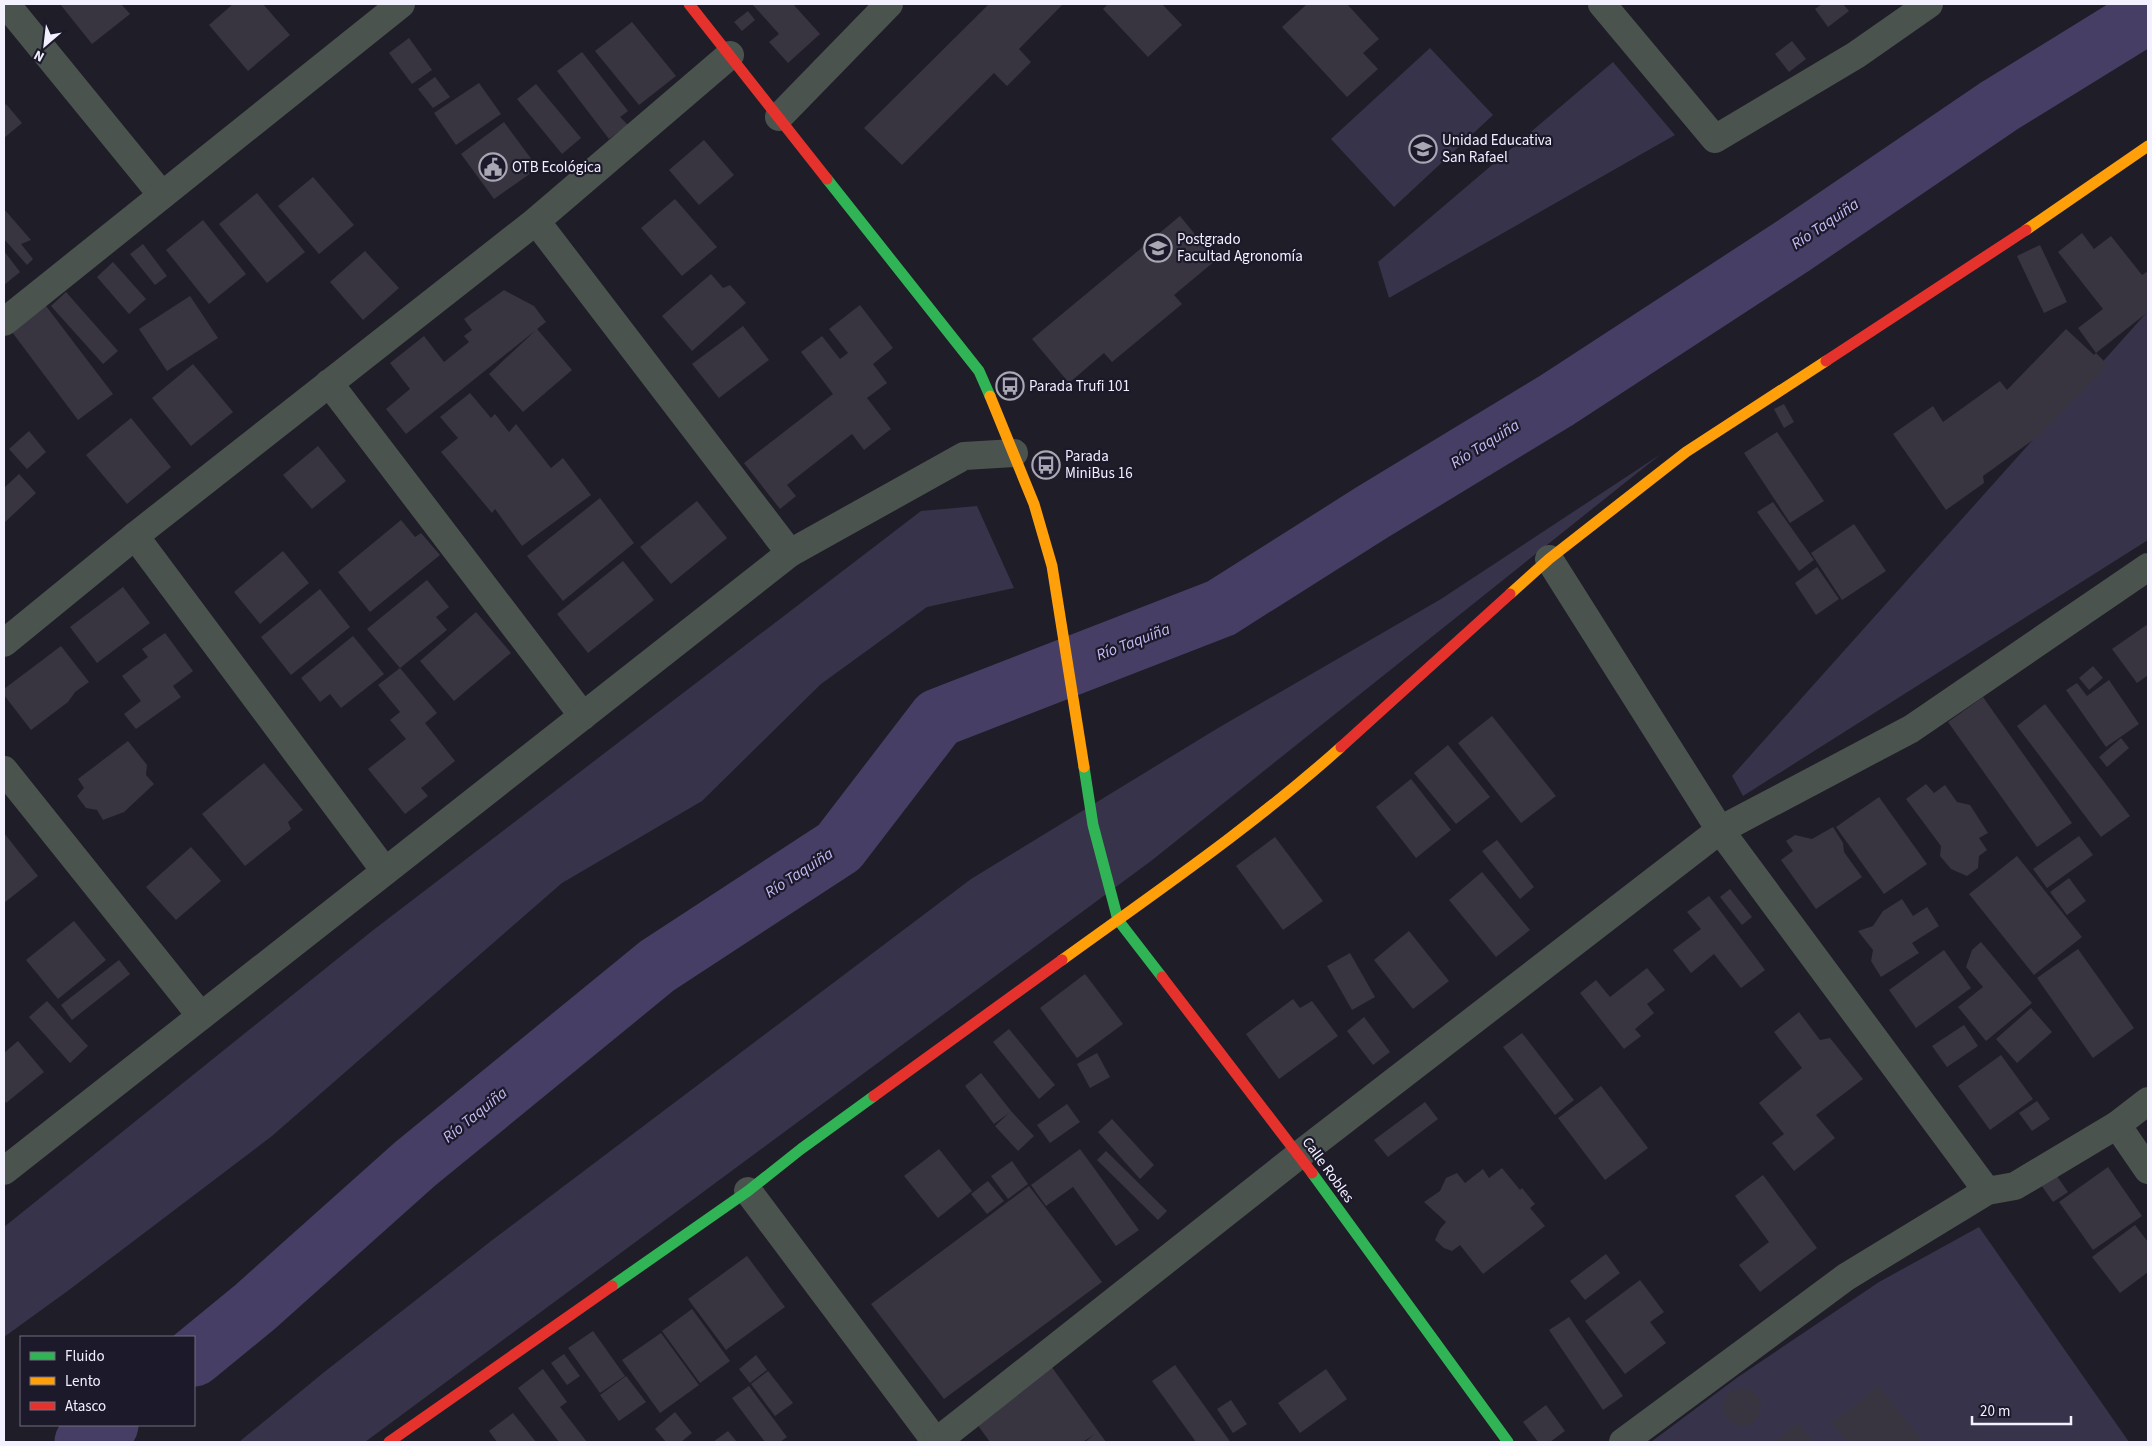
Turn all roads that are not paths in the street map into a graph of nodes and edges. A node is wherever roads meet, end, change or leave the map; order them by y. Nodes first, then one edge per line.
1 (6, 4) edge
2 (401, 4) edge
3 (689, 4) edge
4 (889, 4) edge
5 (1602, 4) edge
6 (1929, 4) edge
7 (730, 55) junction
8 (779, 117) junction
9 (2148, 146) edge
10 (162, 195) junction
11 (536, 221) junction
12 (4, 322) edge
13 (329, 383) junction
14 (1014, 453) junction
15 (135, 536) junction
16 (790, 553) junction
17 (1549, 559) junction
18 (2148, 567) edge
19 (4, 643) edge
20 (583, 716) junction
21 (4, 770) edge
22 (1720, 830) junction
23 (385, 871) junction
24 (1118, 920) junction
25 (201, 1016) junction
26 (2148, 1101) edge
27 (2117, 1125) junction
28 (1299, 1155) junction
29 (6, 1166) edge
30 (2148, 1170) edge
31 (748, 1191) junction
32 (1987, 1191) junction
33 (392, 1441) edge
34 (936, 1442) edge
35 (1508, 1442) edge
36 (1623, 1442) edge

1 - 10 street
2 - 10 street
3 - 7 street
4 - 8 street
5 - 6 street
7 - 8 street
7 - 11 street
8 - 14 street
9 - 17 street
10 - 12 street
11 - 13 street
11 - 16 street
13 - 15 street
13 - 20 street
14 - 16 street
14 - 24 street
15 - 19 street
15 - 23 street
16 - 20 street
17 - 22 street
17 - 24 street
18 - 22 street
20 - 23 street
21 - 25 street
22 - 28 street
22 - 32 street
23 - 25 street
24 - 28 street, Calle Robles
24 - 31 street
25 - 29 street
26 - 27 street
27 - 30 street
27 - 32 street
28 - 34 street
28 - 35 street, Calle Robles
31 - 33 street
31 - 34 street
32 - 36 street

